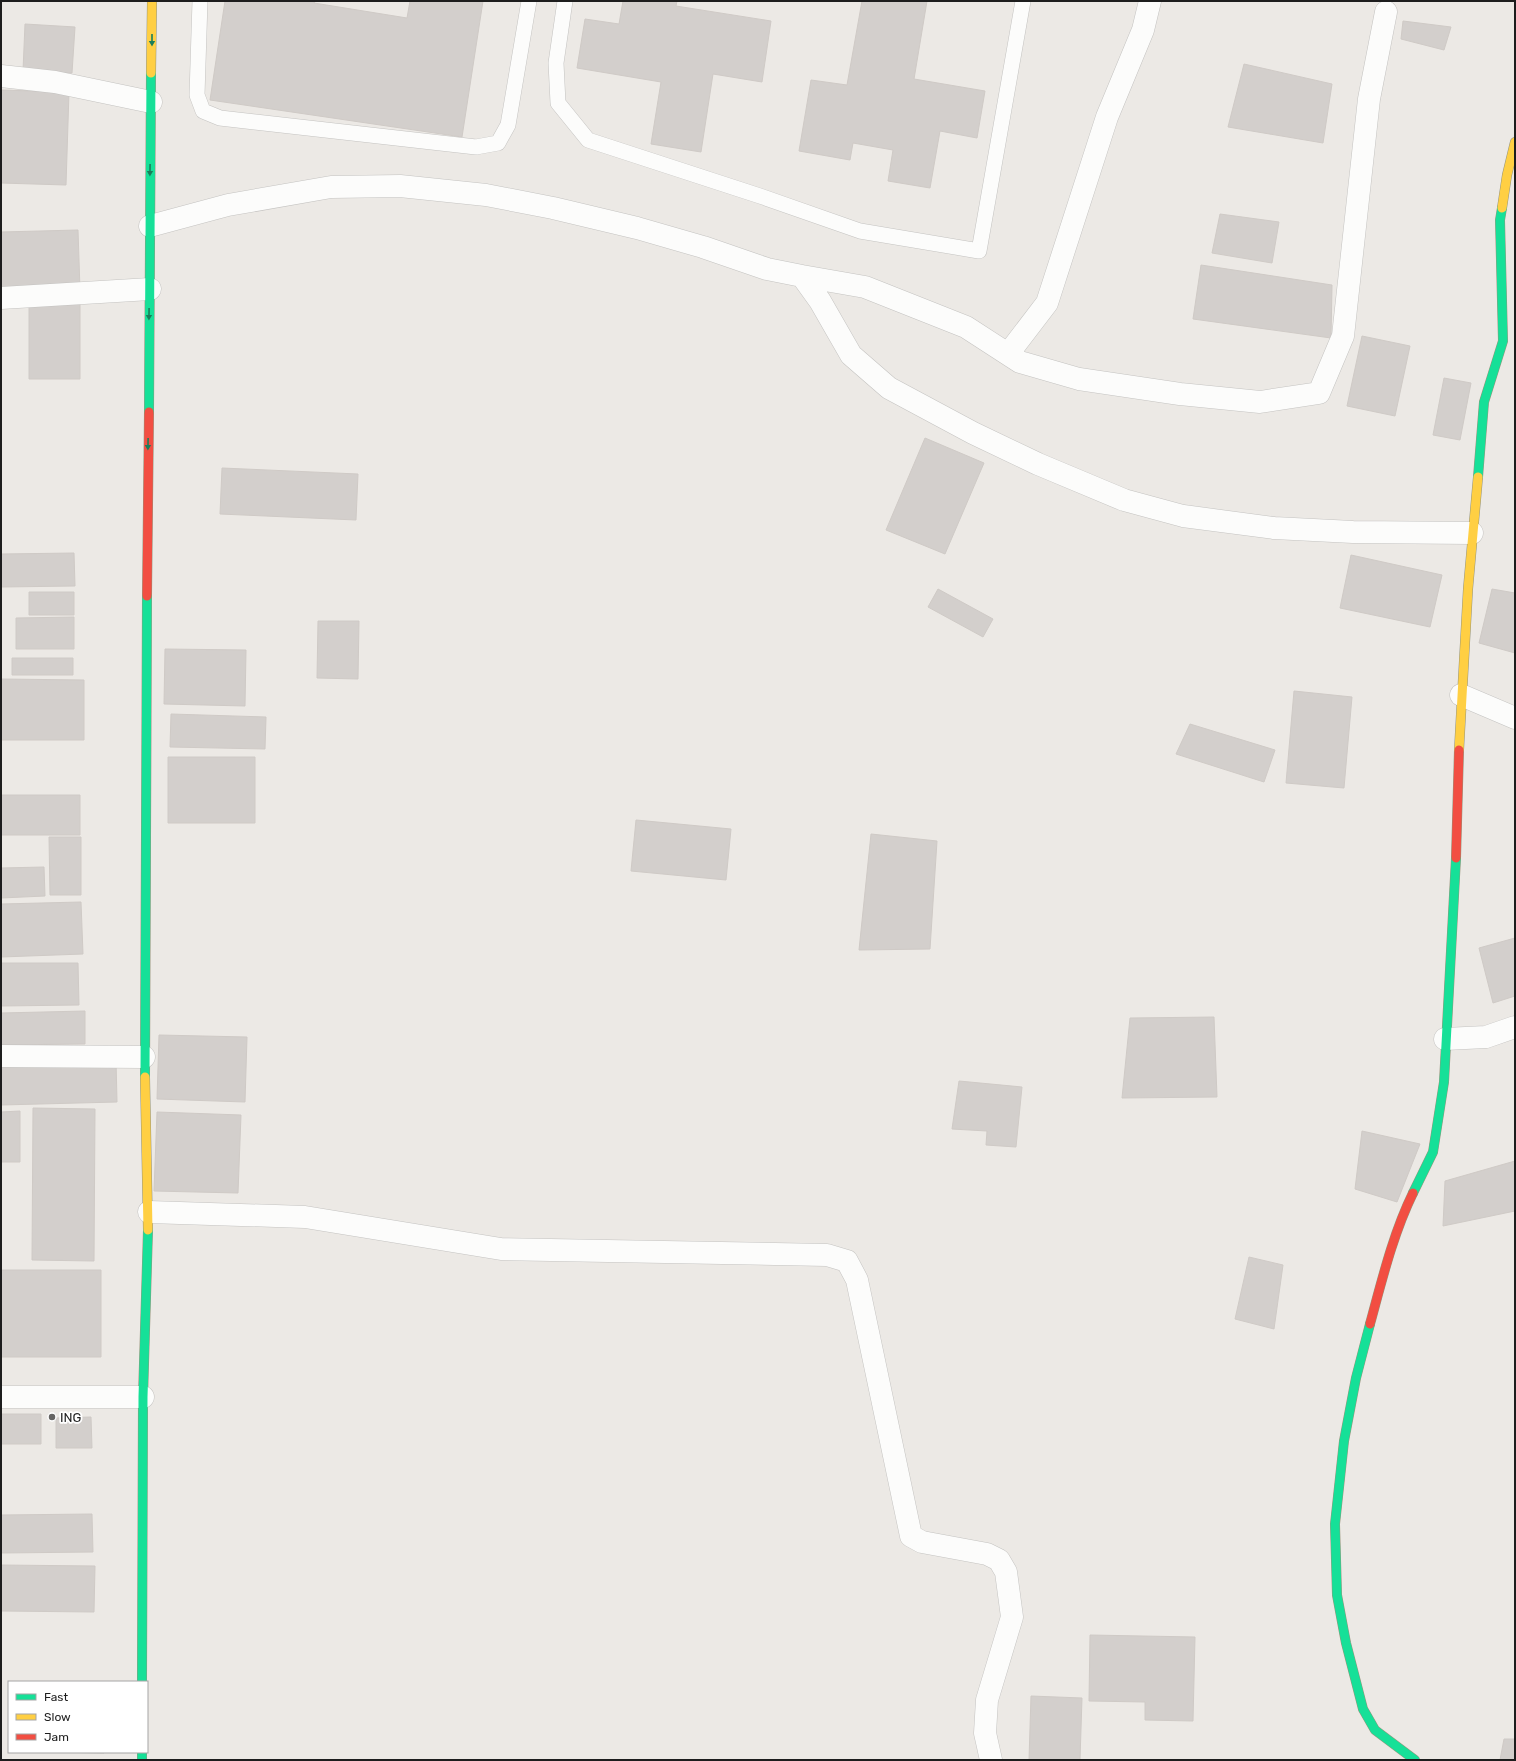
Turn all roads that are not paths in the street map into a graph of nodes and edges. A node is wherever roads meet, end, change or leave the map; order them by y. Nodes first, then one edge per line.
1 (152, 1) edge
2 (200, 1) edge
3 (529, 1) edge
4 (566, 1) edge
5 (1023, 1) edge
6 (1150, 1) edge
7 (1386, 12) dead end
8 (1, 76) edge
9 (151, 102) junction
10 (1515, 142) edge
11 (150, 226) junction
12 (802, 276) junction
13 (150, 289) junction
14 (1, 298) edge
15 (1008, 354) junction
16 (1472, 533) junction
17 (1461, 695) junction
18 (1515, 718) edge
19 (1515, 1027) edge
20 (1445, 1039) junction
21 (1, 1056) edge
22 (144, 1057) junction
23 (149, 1212) junction
24 (1, 1397) edge
25 (143, 1397) junction
26 (142, 1681) edge
27 (991, 1760) edge
28 (1415, 1760) edge

1 -> 9 street
2 - 3 lane
4 - 5 lane
6 - 15 street
7 - 15 street
8 - 9 street
9 -> 11 street
10 - 16 street
11 - 12 street
11 - 13 street
12 - 15 street
12 - 16 street
13 - 14 street
13 -> 22 street
16 - 17 street
17 - 18 street
17 - 20 street
19 - 20 street
20 - 28 street
21 - 22 street
22 - 23 street
23 - 25 street
23 - 27 street
24 - 25 street
25 - 26 street

